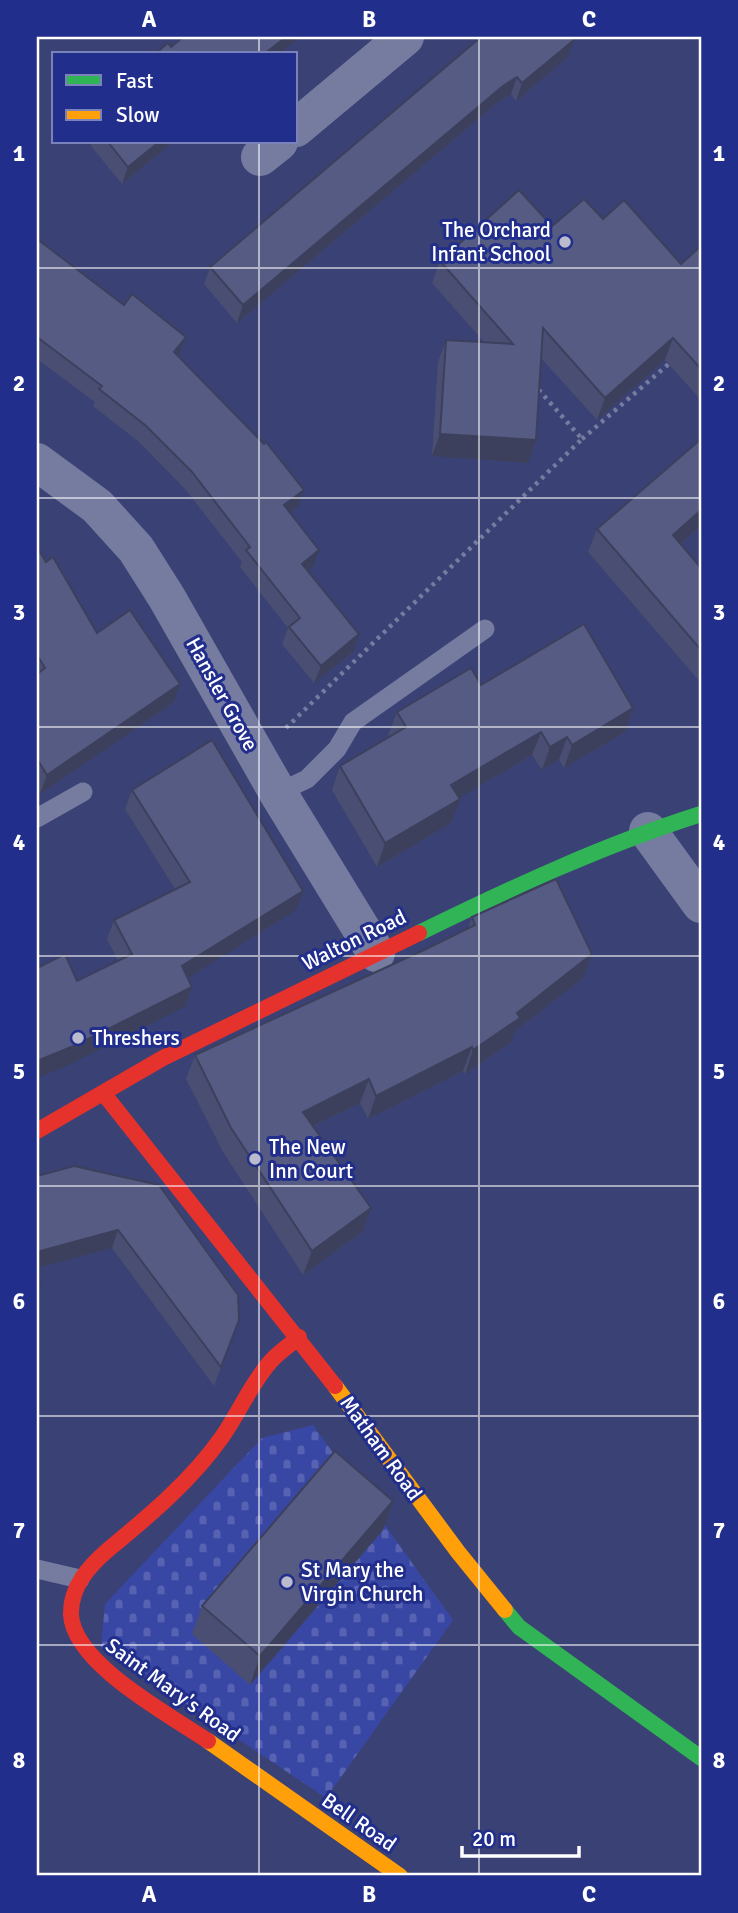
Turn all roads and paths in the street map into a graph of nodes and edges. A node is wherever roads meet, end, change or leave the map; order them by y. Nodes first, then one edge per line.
1 (405, 37) edge
2 (298, 126) edge
3 (675, 358) edge
4 (540, 390) edge
5 (582, 439) junction
6 (37, 462) edge
7 (485, 629) dead end
8 (253, 748) junction
9 (83, 792) dead end
10 (278, 793) junction
11 (701, 814) edge
12 (37, 818) edge
13 (648, 831) junction
14 (701, 904) edge
15 (376, 953) junction
16 (104, 1094) junction
17 (37, 1131) edge
18 (299, 1337) junction
19 (37, 1569) edge
20 (80, 1579) junction
21 (701, 1758) edge
22 (293, 1802) joint
23 (400, 1876) edge

1 - 2 street
3 - 5 path
4 - 5 path
5 - 8 path
6 - 8 street, Hansler Grove
7 - 10 lane
8 - 10 street, Hansler Grove
9 - 12 lane
10 - 15 street, Hansler Grove
11 - 13 street, Walton Road
13 - 14 street
13 - 15 street, Walton Road
15 - 16 street, Walton Road
16 - 17 street, Walton Road
16 - 18 street, Matham Road
18 - 20 street, Saint Mary's Road
18 - 21 street, Matham Road
19 - 20 lane
20 - 22 street, Saint Mary's Road
22 - 23 street, Bell Road

